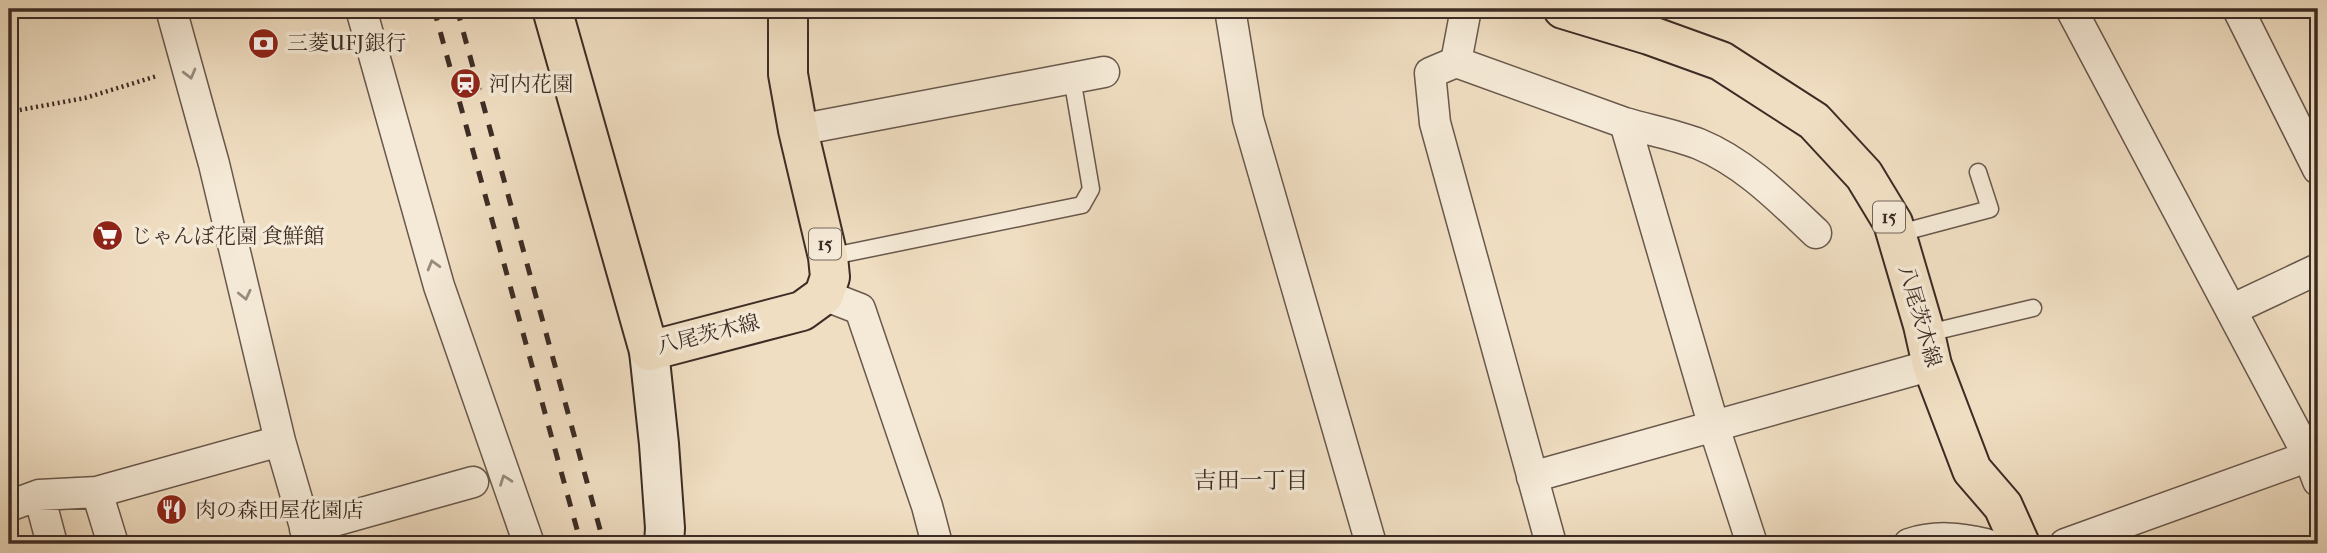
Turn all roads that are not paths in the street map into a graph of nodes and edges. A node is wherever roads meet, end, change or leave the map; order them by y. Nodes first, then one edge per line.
1 (171, 9) edge
2 (361, 9) edge
3 (552, 9) edge
4 (788, 9) edge
5 (1230, 9) edge
6 (1466, 9) edge
7 (1563, 9) edge
8 (2071, 9) edge
9 (2238, 9) edge
10 (1613, 15) edge
11 (1456, 62) junction
12 (1104, 72) dead end
13 (1072, 78) junction
14 (1625, 123) junction
15 (798, 130) junction
16 (2318, 170) edge
17 (1978, 172) dead end
18 (1816, 233) dead end
19 (1896, 234) junction
20 (828, 257) junction
21 (2318, 269) edge
22 (824, 295) junction
23 (2033, 308) dead end
24 (2231, 310) junction
25 (1928, 349) junction
26 (649, 351) junction
27 (1714, 427) junction
28 (280, 441) junction
29 (2315, 464) edge
30 (1532, 477) junction
31 (473, 482) dead end
32 (97, 492) junction
33 (39, 495) junction
34 (9, 506) edge
35 (308, 537) edge
36 (52, 544) edge
37 (113, 544) edge
38 (528, 544) edge
39 (664, 544) edge
40 (937, 544) edge
41 (1371, 544) edge
42 (1551, 544) edge
43 (1752, 544) edge
44 (1910, 544) edge
45 (1986, 544) edge
46 (2020, 544) edge
47 (2065, 544) edge

1 -> 28 street
38 -> 2 street
3 - 26 main road, 八尾茨木線
4 - 15 main road, 15
5 - 41 street
6 - 11 street
7 - 10 main road, 八尾茨木線 / 15
8 - 24 street
9 - 16 street
10 - 19 main road, 八尾茨木線 / 15
11 - 14 street
11 - 30 street
12 - 13 street
13 - 15 street
13 - 20 lane
14 - 18 street
14 - 27 street
15 - 20 main road, 15
17 - 19 lane
19 - 25 main road, 八尾茨木線 / 15
20 - 22 main road, 15
21 - 24 street
22 - 26 main road, 八尾茨木線
22 - 40 street
23 - 25 lane
24 - 29 street
25 - 27 street
25 - 46 main road, 八尾茨木線 / 15
26 - 39 street
27 - 30 street
27 - 43 street
28 - 32 street
28 - 35 street
29 - 47 street
30 - 42 street
31 - 35 street
32 - 33 street
32 - 37 street
33 - 34 street
33 - 36 street
44 - 45 street

